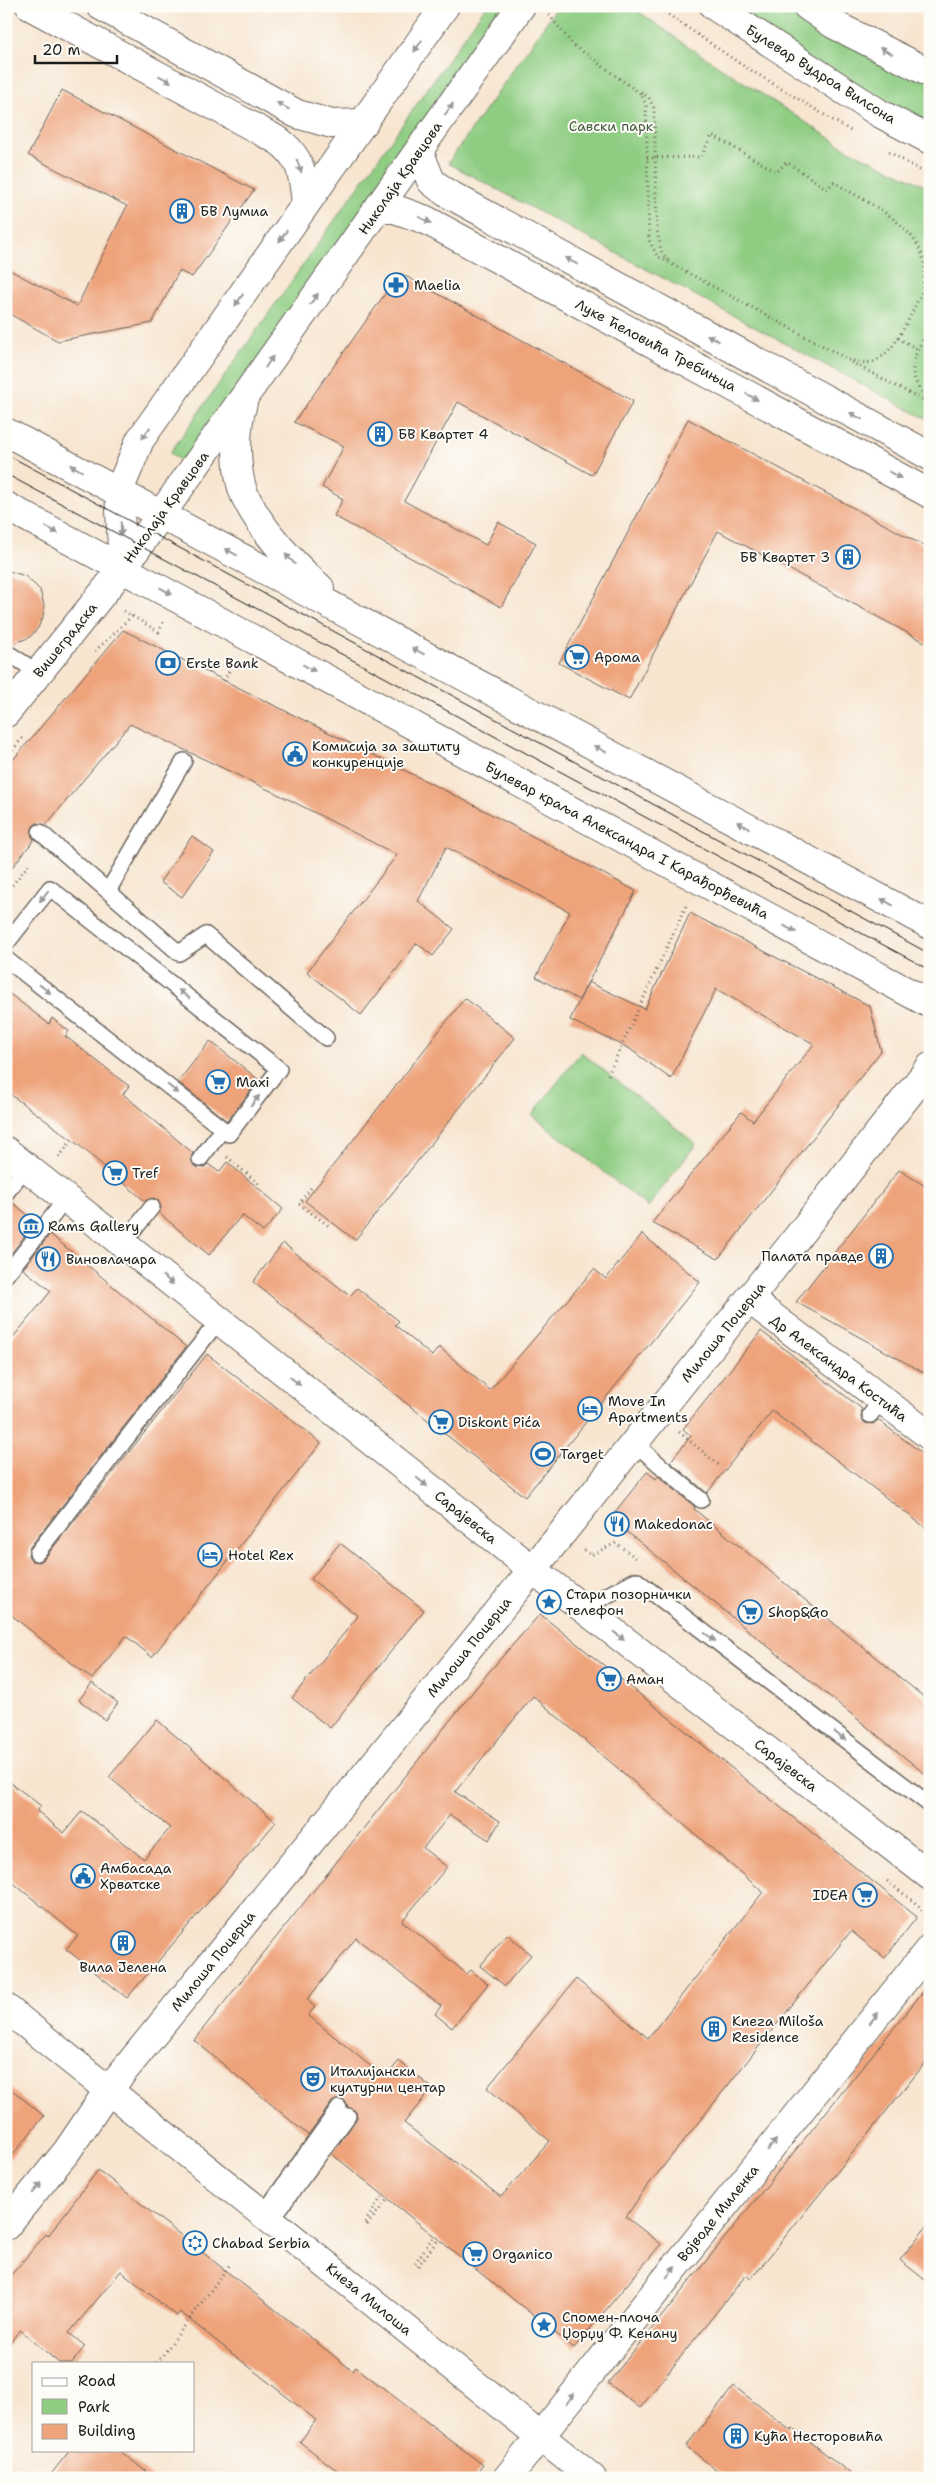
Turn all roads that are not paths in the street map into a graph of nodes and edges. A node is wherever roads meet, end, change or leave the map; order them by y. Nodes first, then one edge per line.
1 (30, 6) edge
2 (101, 6) edge
3 (446, 6) edge
4 (522, 6) edge
5 (714, 6) edge
6 (807, 6) edge
7 (930, 74) edge
8 (364, 123) junction
9 (930, 140) edge
10 (419, 151) junction
11 (306, 204) junction
12 (378, 209) junction
13 (253, 385) junction
14 (6, 432) edge
15 (930, 456) edge
16 (119, 491) junction
17 (930, 494) edge
18 (6, 506) edge
19 (161, 514) junction
20 (123, 568) junction
21 (351, 616) junction
22 (11, 655) dead end
23 (28, 666) dead end
24 (6, 713) edge
25 (184, 761) dead end
26 (40, 832) dead end
27 (108, 891) junction
28 (930, 925) edge
29 (6, 944) edge
30 (6, 959) edge
31 (930, 1004) edge
32 (326, 1038) dead end
33 (930, 1067) edge
34 (220, 1127) junction
35 (197, 1156) dead end
36 (16, 1159) edge
37 (6, 1193) edge
38 (66, 1199) junction
39 (155, 1210) dead end
40 (126, 1246) junction
41 (6, 1275) edge
42 (749, 1300) junction
43 (219, 1320) junction
44 (930, 1436) edge
45 (634, 1443) junction
46 (701, 1500) dead end
47 (37, 1553) dead end
48 (532, 1569) junction
49 (583, 1608) junction
50 (930, 1805) edge
51 (930, 1876) edge
52 (930, 1948) edge
53 (6, 2008) edge
54 (109, 2089) junction
55 (343, 2112) dead end
56 (267, 2217) junction
57 (6, 2226) edge
58 (540, 2438) junction
59 (507, 2478) edge
60 (592, 2478) edge

1 -> 11 street
8 -> 2 street
3 -> 8 street, Николаја Кравцова
10 -> 4 street, Николаја Кравцова
5 - 9 street, Булевар Вудроа Вилсона
7 -> 6 street
8 - 11 street, Николаја Кравцова
10 - 12 street, Николаја Кравцова
15 -> 10 street
11 -> 16 street, Николаја Кравцова
13 -> 12 street, Николаја Кравцова
12 -> 17 street, Луке Ћеловића Требињца
13 - 19 street, Николаја Кравцова
21 -> 13 street
16 -> 14 street
16 - 19 street
16 -> 20 street, Николаја Кравцова
18 -> 20 street, Булевар краља Александра I Карађорђевића
19 - 20 street, Николаја Кравцова
21 -> 19 street
20 - 24 street, Вишеградска
20 -> 31 street, Булевар краља Александра I Карађорђевића
28 -> 21 street
22 - 23 lane
25 - 27 lane
26 - 27 lane
27 - 32 lane
34 -> 29 lane
30 -> 34 lane
33 - 42 street, Милоша Поцерца
34 - 35 lane
36 - 37 lane
36 - 38 street, Сарајевска
38 - 40 street, Сарајевска
38 - 41 lane
39 - 40 lane
40 -> 43 street, Сарајевска
42 - 44 street, Др Александра Костића
42 - 45 street, Милоша Поцерца
43 - 47 lane
43 -> 48 street, Сарајевска
45 - 46 lane
45 - 48 street, Милоша Поцерца
48 - 49 street, Сарајевска
48 - 54 street, Милоша Поцерца
49 -> 50 lane
49 -> 51 street, Сарајевска
58 -> 52 street, Војводе Миленка
53 - 54 street, Кнеза Милоша
54 - 56 street, Кнеза Милоша
57 -> 54 street, Милоша Поцерца
55 - 56 lane
56 - 58 street, Кнеза Милоша
58 - 59 street, Војводе Миленка
58 - 60 street, Кнеза Милоша

